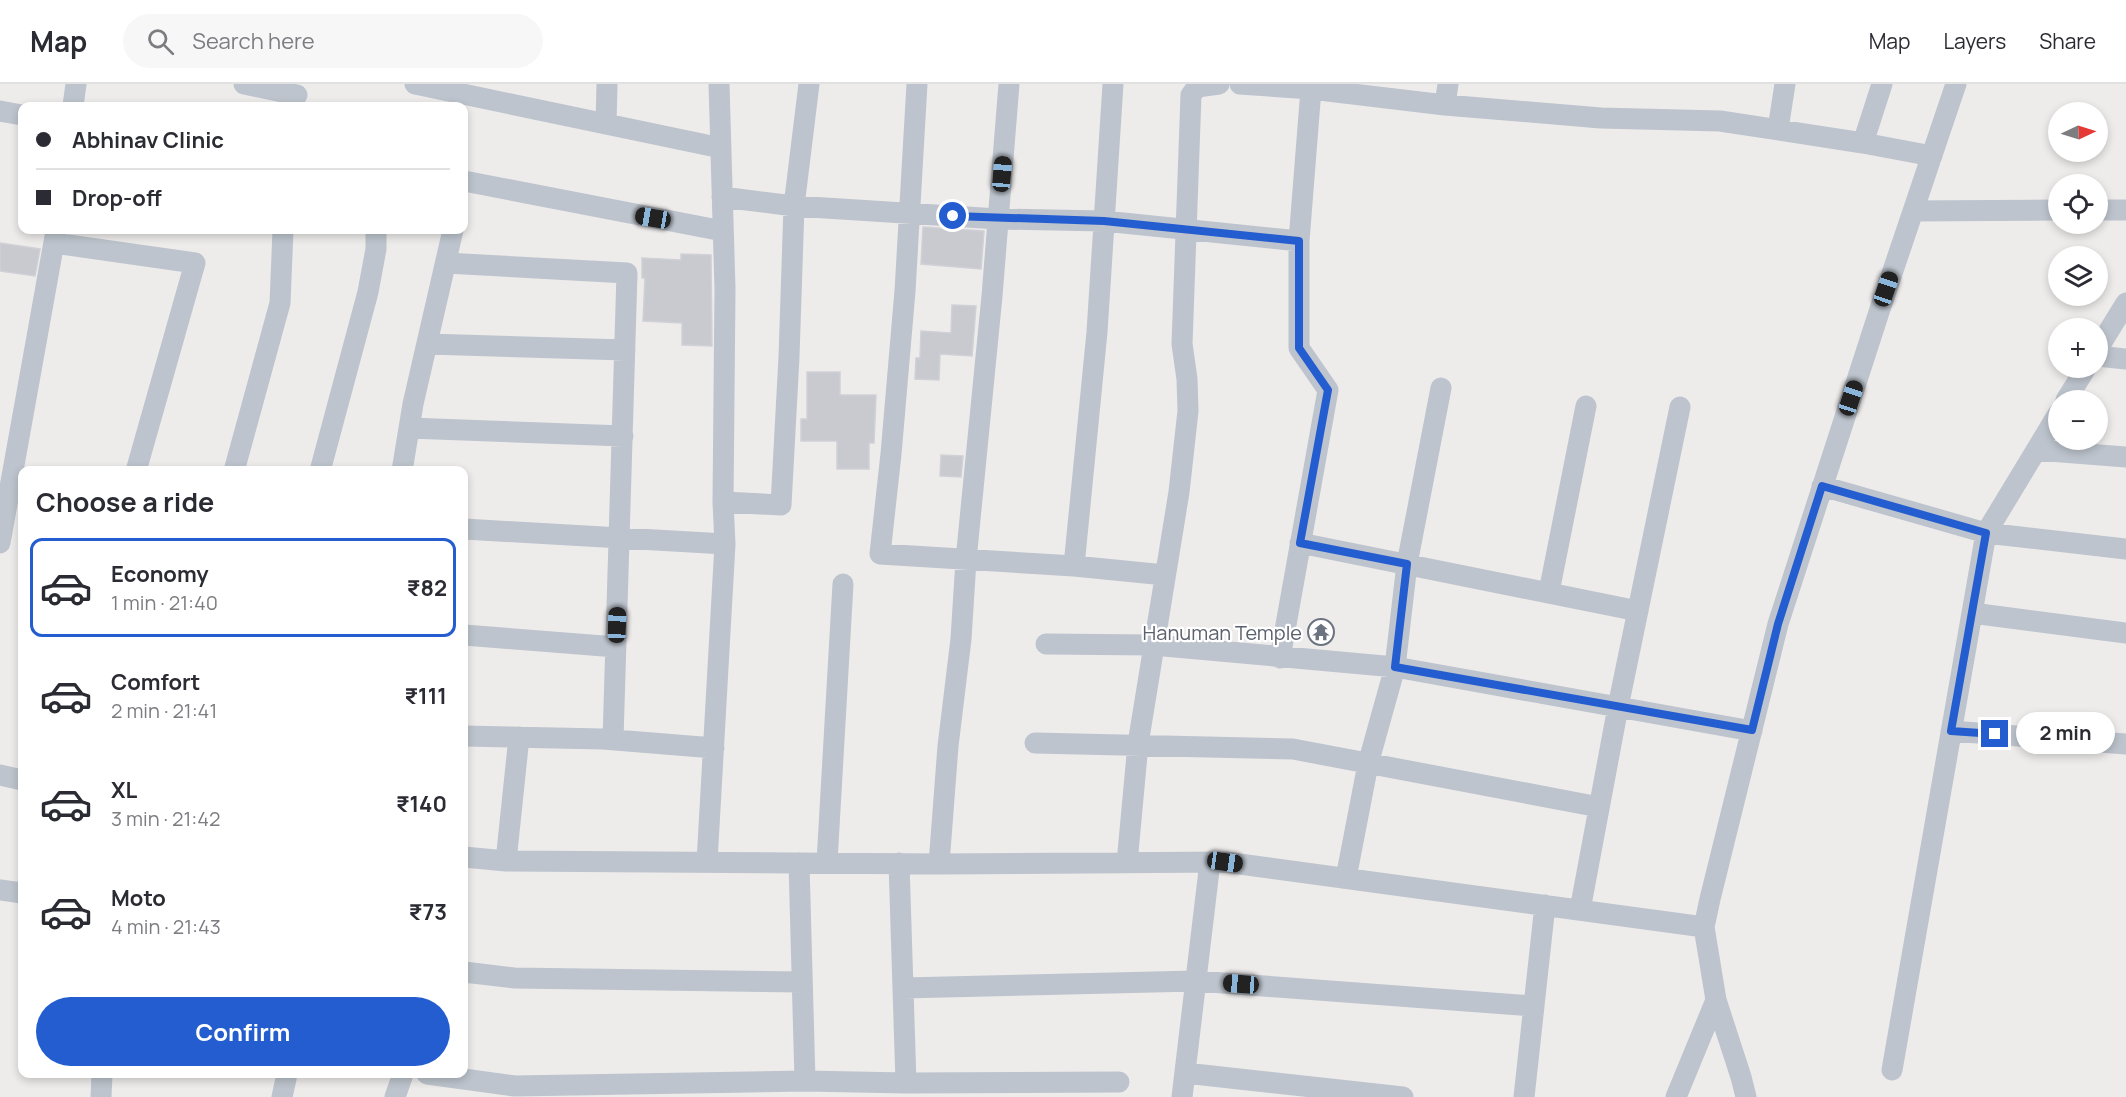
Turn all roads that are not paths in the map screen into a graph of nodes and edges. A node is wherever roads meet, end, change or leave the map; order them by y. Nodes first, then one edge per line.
1 (76, 84) edge
2 (244, 84) edge
3 (415, 84) edge
4 (607, 84) edge
5 (719, 84) edge
6 (809, 84) edge
7 (917, 84) edge
8 (1009, 84) edge
9 (1113, 84) edge
10 (1219, 84) edge
11 (1240, 84) edge
12 (1448, 84) edge
13 (1785, 84) edge
14 (1882, 84) edge
15 (1956, 84) edge
16 (1311, 89) junction
17 (297, 95) edge
18 (74, 102) edge
19 (1445, 105) junction
20 (0, 111) edge
21 (18, 114) edge
22 (606, 124) junction
23 (1778, 129) junction
24 (1863, 143) junction
25 (720, 148) junction
26 (1932, 156) junction
27 (468, 183) edge
28 (722, 197) junction
29 (794, 206) junction
30 (1913, 210) junction
31 (2048, 210) edge
32 (2108, 210) edge
33 (2126, 210) edge
34 (908, 213) junction
35 (998, 219) junction
36 (1104, 221) junction
37 (1187, 230) junction
38 (723, 231) junction
39 (283, 234) edge
40 (376, 234) edge
41 (452, 234) edge
42 (56, 236) edge
43 (1299, 241) junction
44 (446, 263) junction
45 (2126, 303) edge
46 (2108, 332) edge
47 (427, 344) junction
48 (625, 350) junction
49 (2108, 357) edge
50 (2126, 359) edge
51 (1441, 388) dead end
52 (1586, 406) dead end
53 (1680, 407) dead end
54 (409, 428) junction
55 (2048, 430) edge
56 (623, 436) junction
57 (2036, 450) junction
58 (2126, 457) edge
59 (137, 466) edge
60 (235, 466) edge
61 (321, 466) edge
62 (403, 466) edge
63 (1822, 486) junction
64 (723, 502) junction
65 (468, 530) edge
66 (1986, 533) junction
67 (620, 538) junction
68 (0, 543) edge
69 (1300, 543) junction
70 (725, 544) junction
71 (2126, 549) edge
72 (966, 560) junction
73 (1407, 564) junction
74 (1074, 566) junction
75 (1165, 575) junction
76 (843, 584) dead end
77 (1549, 592) junction
78 (1638, 611) junction
79 (1972, 613) junction
80 (2126, 633) edge
81 (468, 634) edge
82 (1046, 644) dead end
83 (1153, 645) junction
84 (616, 647) junction
85 (1280, 658) junction
86 (1395, 667) junction
87 (1618, 707) junction
88 (1752, 730) junction
89 (1951, 731) junction
90 (468, 736) edge
91 (519, 737) junction
92 (613, 740) junction
93 (1035, 743) dead end
94 (1138, 744) junction
95 (2126, 744) edge
96 (714, 748) junction
97 (1368, 764) junction
98 (0, 775) edge
99 (18, 779) edge
100 (1599, 807) junction
101 (468, 857) edge
102 (506, 861) junction
103 (707, 862) junction
104 (827, 862) junction
105 (1210, 862) junction
106 (799, 863) junction
107 (1127, 863) junction
108 (899, 864) junction
109 (939, 864) junction
110 (1346, 878) junction
111 (0, 890) edge
112 (18, 892) edge
113 (1545, 905) junction
114 (1580, 910) junction
115 (1704, 927) junction
116 (468, 972) edge
117 (1196, 981) junction
118 (802, 982) junction
119 (903, 988) junction
120 (1716, 1000) junction
121 (1534, 1006) junction
122 (1892, 1070) dead end
123 (1185, 1073) junction
124 (102, 1078) edge
125 (286, 1078) edge
126 (402, 1078) edge
127 (456, 1078) edge
128 (805, 1080) junction
129 (1119, 1082) dead end
130 (906, 1083) junction
131 (101, 1097) edge
132 (282, 1097) edge
133 (395, 1097) edge
134 (1182, 1097) edge
135 (1403, 1097) edge
136 (1524, 1097) edge
137 (1676, 1097) edge
138 (1746, 1097) edge

1 - 18 street
2 - 17 street
3 - 22 street
4 - 22 street
5 - 25 street
6 - 29 street
7 - 34 street
8 - 35 street
9 - 36 street
10 - 37 street
11 - 16 street
12 - 19 street
13 - 23 street
14 - 24 street
15 - 26 street
16 - 19 street
16 - 43 street
19 - 23 street
20 - 21 street
22 - 25 street
23 - 24 street
24 - 26 street
25 - 28 street
26 - 30 street
27 - 38 street
28 - 29 street
28 - 38 street
29 - 34 street
29 - 64 street
30 - 31 street
30 - 63 street
32 - 33 street
34 - 35 street
34 - 72 street
35 - 36 street
35 - 72 street
36 - 37 street
36 - 74 street
37 - 43 street
37 - 75 street
38 - 64 street
39 - 60 street
40 - 61 street
41 - 44 street
42 - 59 street
42 - 68 street
43 - 69 street
44 - 47 street
44 - 48 street
45 - 46 street
47 - 48 street
47 - 54 street
48 - 56 street
49 - 50 street
51 - 73 street
52 - 77 street
53 - 78 street
54 - 56 street
54 - 62 street
55 - 57 street
56 - 67 street
57 - 58 street
57 - 66 street
63 - 66 street
63 - 88 street
64 - 70 street
65 - 67 street
66 - 71 street
66 - 79 street
67 - 70 street
67 - 84 street
69 - 73 street
69 - 85 street
70 - 96 street
72 - 74 street
72 - 109 street
73 - 77 street
73 - 86 street
74 - 75 street
75 - 83 street
76 - 104 street
77 - 78 street
78 - 87 street
79 - 80 street
79 - 89 street
81 - 84 street
82 - 83 street
83 - 85 street
83 - 94 street
84 - 92 street
85 - 86 street
86 - 87 street
86 - 97 street
87 - 88 street
87 - 100 street
88 - 115 street
89 - 95 street
89 - 122 street
90 - 91 street
91 - 92 street
91 - 102 street
92 - 96 street
93 - 94 street
94 - 97 street
94 - 107 street
96 - 103 street
97 - 100 street
97 - 110 street
98 - 99 street
100 - 114 street
101 - 102 street
102 - 103 street
103 - 106 street
104 - 106 street
104 - 108 street
105 - 107 street
105 - 110 street
105 - 117 street
106 - 118 street
107 - 109 street
108 - 109 street
108 - 119 street
110 - 113 street
111 - 112 street
113 - 114 street
113 - 121 street
114 - 115 street
115 - 120 street
116 - 118 street
117 - 119 street
117 - 121 street
117 - 123 street
118 - 128 street
119 - 130 street
120 - 137 street
120 - 138 street
121 - 136 street
123 - 134 street
123 - 135 street
124 - 131 street
125 - 132 street
126 - 133 street
127 - 128 street
128 - 130 street
129 - 130 street

